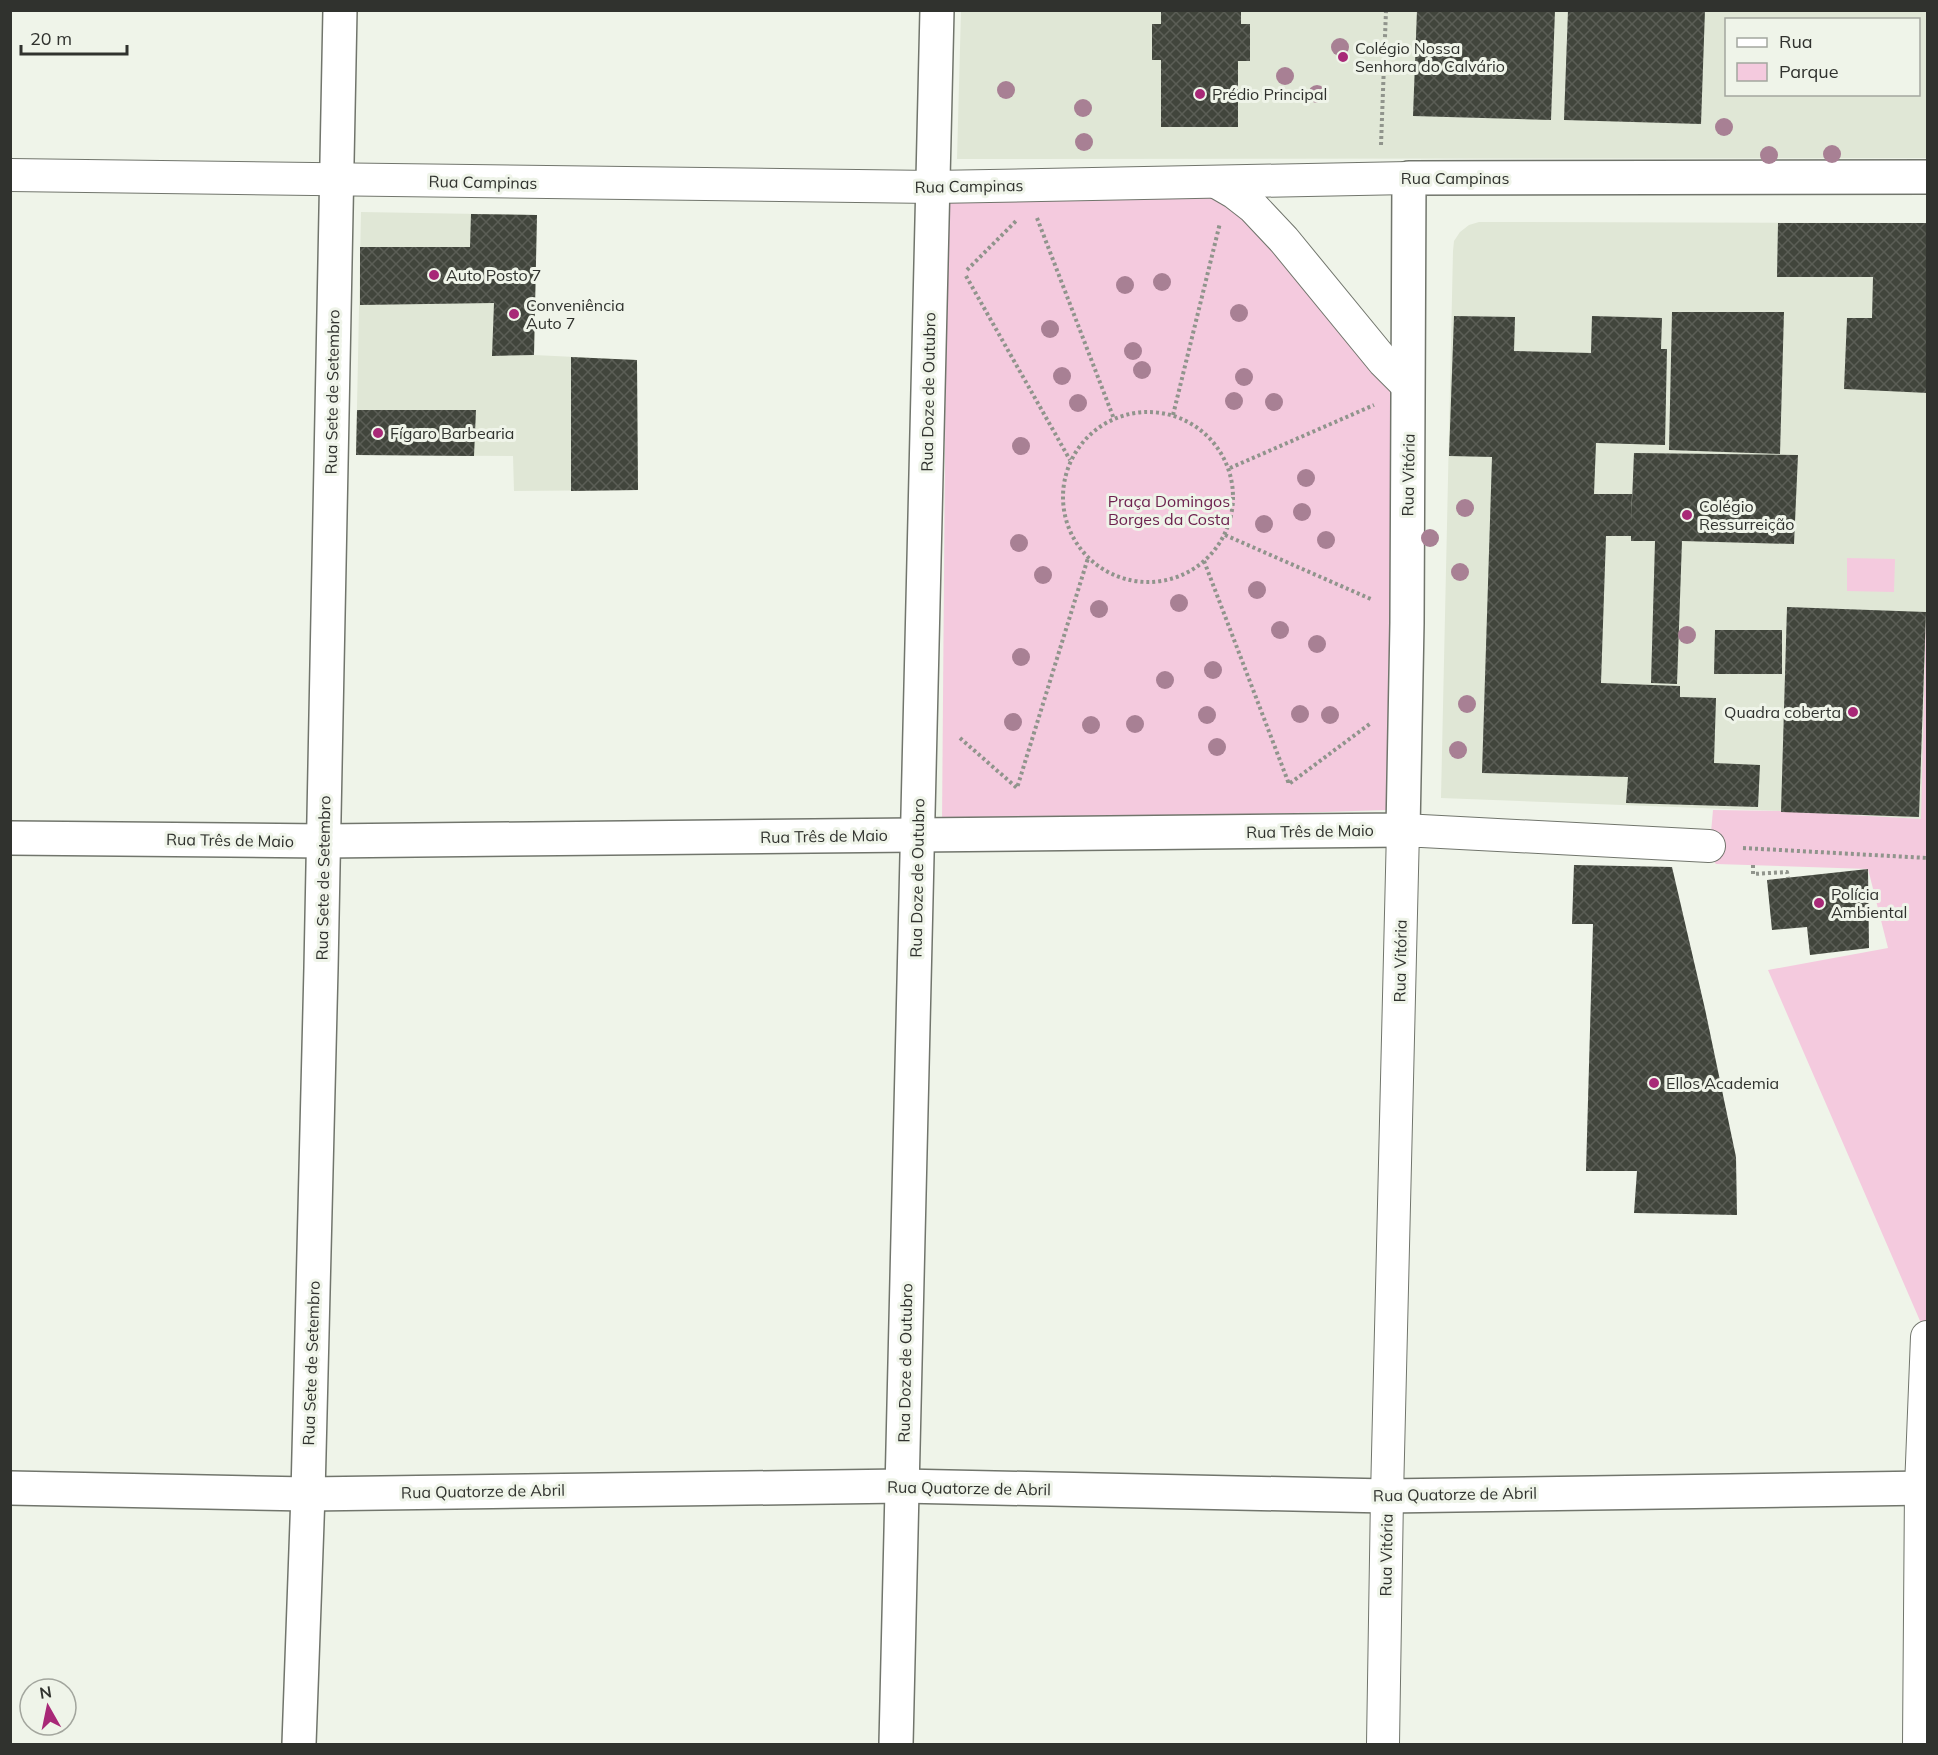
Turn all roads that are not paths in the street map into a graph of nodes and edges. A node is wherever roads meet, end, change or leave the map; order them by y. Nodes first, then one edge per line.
1 (340, 10) edge
2 (937, 10) edge
3 (10, 175) edge
4 (1928, 177) edge
5 (1395, 178) junction
6 (336, 180) junction
7 (1215, 182) junction
8 (933, 187) junction
9 (1408, 386) junction
10 (1403, 830) junction
11 (918, 835) junction
12 (10, 837) edge
13 (324, 841) junction
14 (1709, 846) road end
15 (1927, 1336) edge
16 (902, 1486) junction
17 (10, 1488) edge
18 (1924, 1488) edge
19 (308, 1494) junction
20 (1387, 1496) junction
21 (299, 1744) edge
22 (896, 1744) edge
23 (1383, 1744) edge
24 (1919, 1744) edge

1 - 6 street, Rua Sete de Setembro
2 - 8 street, Rua Doze de Outubro
3 - 6 street, Rua Campinas
4 - 5 street, Rua Campinas
5 - 7 street, Rua Campinas
5 - 9 street, Rua Vitória
6 - 8 street, Rua Campinas
6 - 13 street, Rua Sete de Setembro
7 - 8 street, Rua Campinas
7 - 9 street
8 - 11 street, Rua Doze de Outubro
9 - 10 street, Rua Vitória
10 - 11 street, Rua Três de Maio
10 - 14 street, Rua Três de Maio
10 - 20 street, Rua Vitória
11 - 13 street, Rua Três de Maio
11 - 16 street, Rua Doze de Outubro
12 - 13 street, Rua Três de Maio
13 - 19 street, Rua Sete de Setembro
15 - 18 street
16 - 19 street, Rua Quatorze de Abril
16 - 20 street, Rua Quatorze de Abril
16 - 22 street, Rua Doze de Outubro
17 - 19 street, Rua Quatorze de Abril
18 - 20 street, Rua Quatorze de Abril
18 - 24 street
19 - 21 street, Rua Sete de Setembro
20 - 23 street, Rua Vitória

